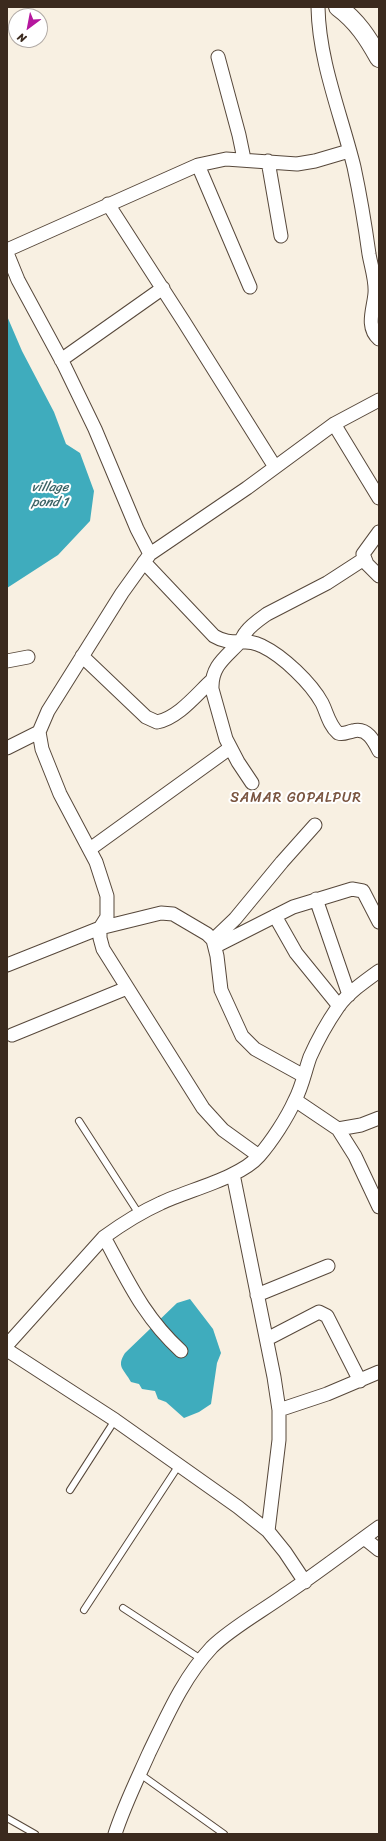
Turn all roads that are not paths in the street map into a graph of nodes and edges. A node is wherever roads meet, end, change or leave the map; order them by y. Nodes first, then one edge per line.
1 (318, 7) edge
2 (339, 7) edge
3 (218, 57) dead end
4 (379, 58) edge
5 (349, 151) junction
6 (244, 159) junction
7 (268, 161) junction
8 (198, 165) junction
9 (108, 204) junction
10 (281, 236) dead end
11 (7, 252) edge
12 (250, 287) dead end
13 (163, 288) junction
14 (379, 339) edge
15 (61, 360) junction
16 (379, 400) edge
17 (334, 424) junction
18 (275, 467) junction
19 (379, 498) edge
20 (379, 532) edge
21 (147, 558) junction
22 (364, 559) junction
23 (379, 576) edge
24 (241, 642) junction
25 (82, 656) junction
26 (28, 657) dead end
27 (7, 661) edge
28 (212, 680) junction
29 (39, 732) junction
30 (7, 748) edge
31 (230, 748) junction
32 (379, 751) edge
33 (252, 783) dead end
34 (315, 825) dead end
35 (90, 849) junction
36 (316, 899) junction
37 (275, 916) junction
38 (379, 922) edge
39 (100, 928) junction
40 (214, 943) junction
41 (7, 965) edge
42 (377, 976) edge
43 (127, 988) junction
44 (349, 994) junction
45 (339, 1006) junction
46 (12, 1035) dead end
47 (304, 1076) junction
48 (295, 1100) junction
49 (379, 1118) edge
50 (79, 1121) dead end
51 (338, 1129) junction
52 (259, 1156) junction
53 (233, 1174) junction
54 (379, 1207) edge
55 (139, 1214) junction
56 (104, 1237) junction
57 (328, 1266) dead end
58 (257, 1295) junction
59 (267, 1339) junction
60 (7, 1346) edge
61 (7, 1350) edge
62 (181, 1351) dead end
63 (379, 1372) edge
64 (360, 1381) junction
65 (279, 1410) junction
66 (115, 1420) junction
67 (179, 1465) junction
68 (70, 1490) dead end
69 (379, 1527) edge
70 (268, 1531) junction
71 (364, 1538) junction
72 (379, 1550) edge
73 (304, 1582) junction
74 (123, 1608) dead end
75 (84, 1610) dead end
76 (201, 1659) junction
77 (140, 1774) junction
78 (7, 1818) edge
79 (217, 1832) edge
80 (35, 1834) edge
81 (114, 1834) edge
82 (224, 1834) edge

1 - 5 street
2 - 4 street
3 - 6 street
5 - 7 street
5 - 14 street
6 - 7 street
6 - 8 street
7 - 10 street
8 - 9 street
8 - 12 street
9 - 11 street
9 - 13 street
11 - 15 street
13 - 15 street
13 - 18 street
15 - 21 street
16 - 17 street
17 - 18 street
17 - 19 street
18 - 21 street
20 - 22 street
21 - 24 street
21 - 25 street
22 - 23 street
22 - 24 street
24 - 28 street
24 - 32 street
25 - 28 street
25 - 29 street
26 - 27 street
28 - 31 street
29 - 30 street
29 - 35 street
31 - 33 street
31 - 35 street
34 - 40 street
35 - 39 street
36 - 37 street
36 - 38 street
36 - 44 street
37 - 40 street
37 - 45 street
39 - 40 street
39 - 41 street
39 - 43 street
40 - 47 street
42 - 44 street
43 - 46 street
43 - 52 street
44 - 45 street
45 - 47 street
47 - 48 street
48 - 51 street
48 - 52 street
49 - 51 street
50 - 55 lane
51 - 54 street
52 - 53 street
53 - 55 street
53 - 58 street
55 - 56 street
56 - 60 street
56 - 62 street
57 - 58 street
58 - 59 street
59 - 64 street
59 - 65 street
61 - 66 street
63 - 64 street
64 - 65 street
65 - 70 street
66 - 67 street
66 - 68 lane
67 - 70 street
67 - 75 lane
69 - 71 street
70 - 73 street
71 - 72 street
71 - 73 street
73 - 76 street
74 - 76 lane
76 - 77 street
77 - 79 lane
77 - 81 street
78 - 80 lane
79 - 82 lane

